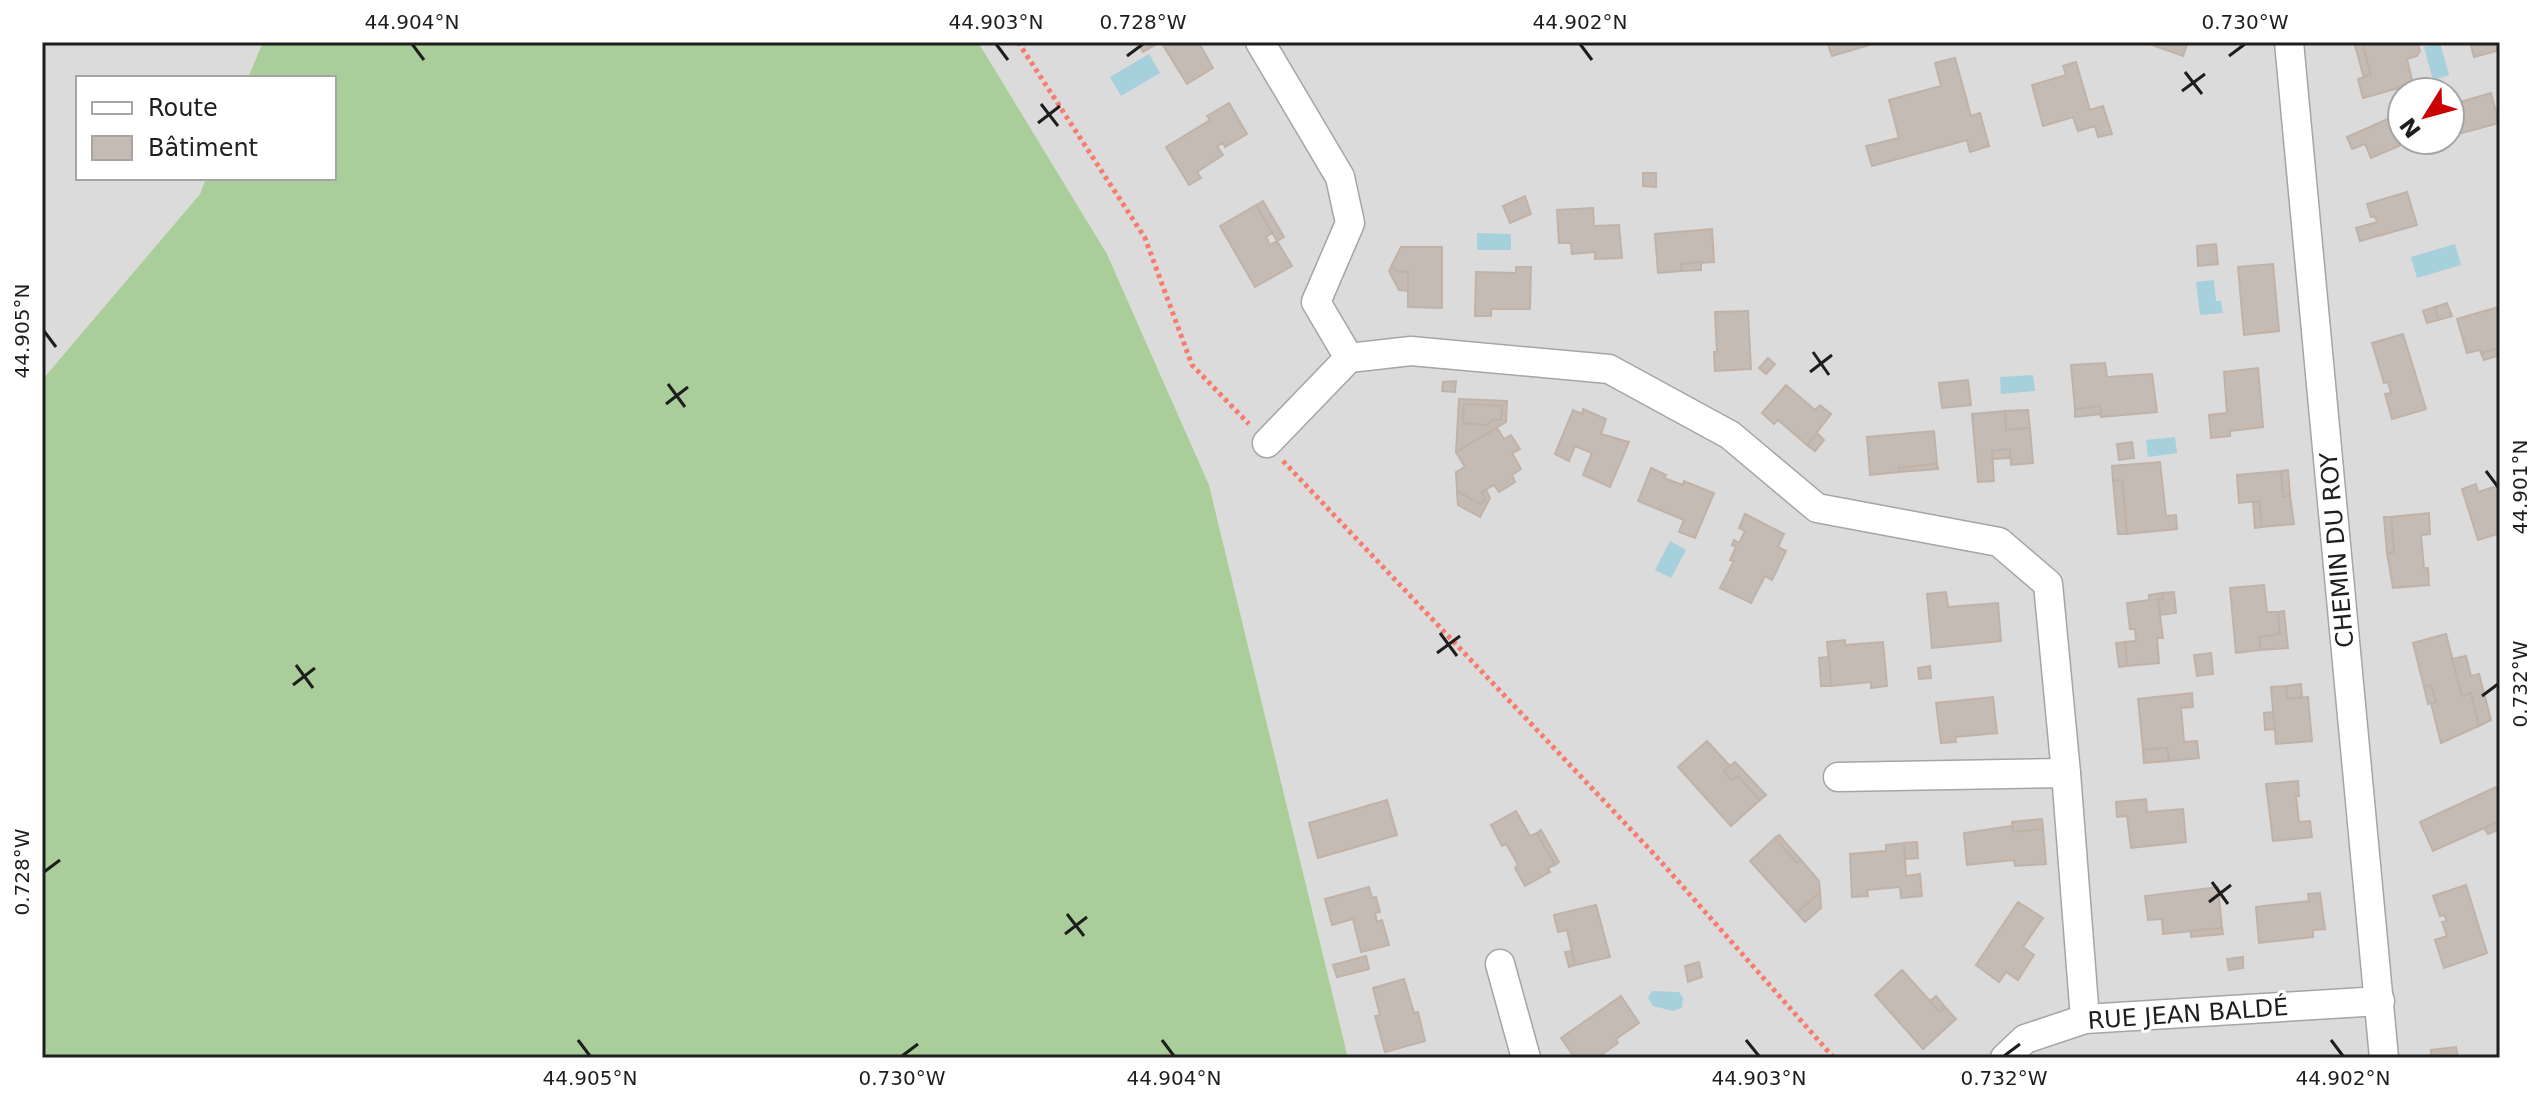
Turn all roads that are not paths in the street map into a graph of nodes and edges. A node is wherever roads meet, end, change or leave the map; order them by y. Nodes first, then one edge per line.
1 (1260, 42) edge
2 (2289, 42) edge
3 (1349, 358) junction
4 (1267, 443) road end
5 (2066, 773) junction
6 (1838, 777) dead end
7 (1500, 964) dead end
8 (2380, 1001) junction
9 (2085, 1019) junction
10 (1526, 1058) edge
11 (2005, 1058) edge
12 (2384, 1058) edge

1 - 3 street
2 - 8 street, CHEMIN DU ROY
3 - 4 street
3 - 5 street
5 - 6 street
5 - 9 street
7 - 10 street
8 - 9 street, RUE JEAN BALDÉ
8 - 12 street, CHEMIN DU ROY
9 - 11 street, RUE JEAN BALDÉ

